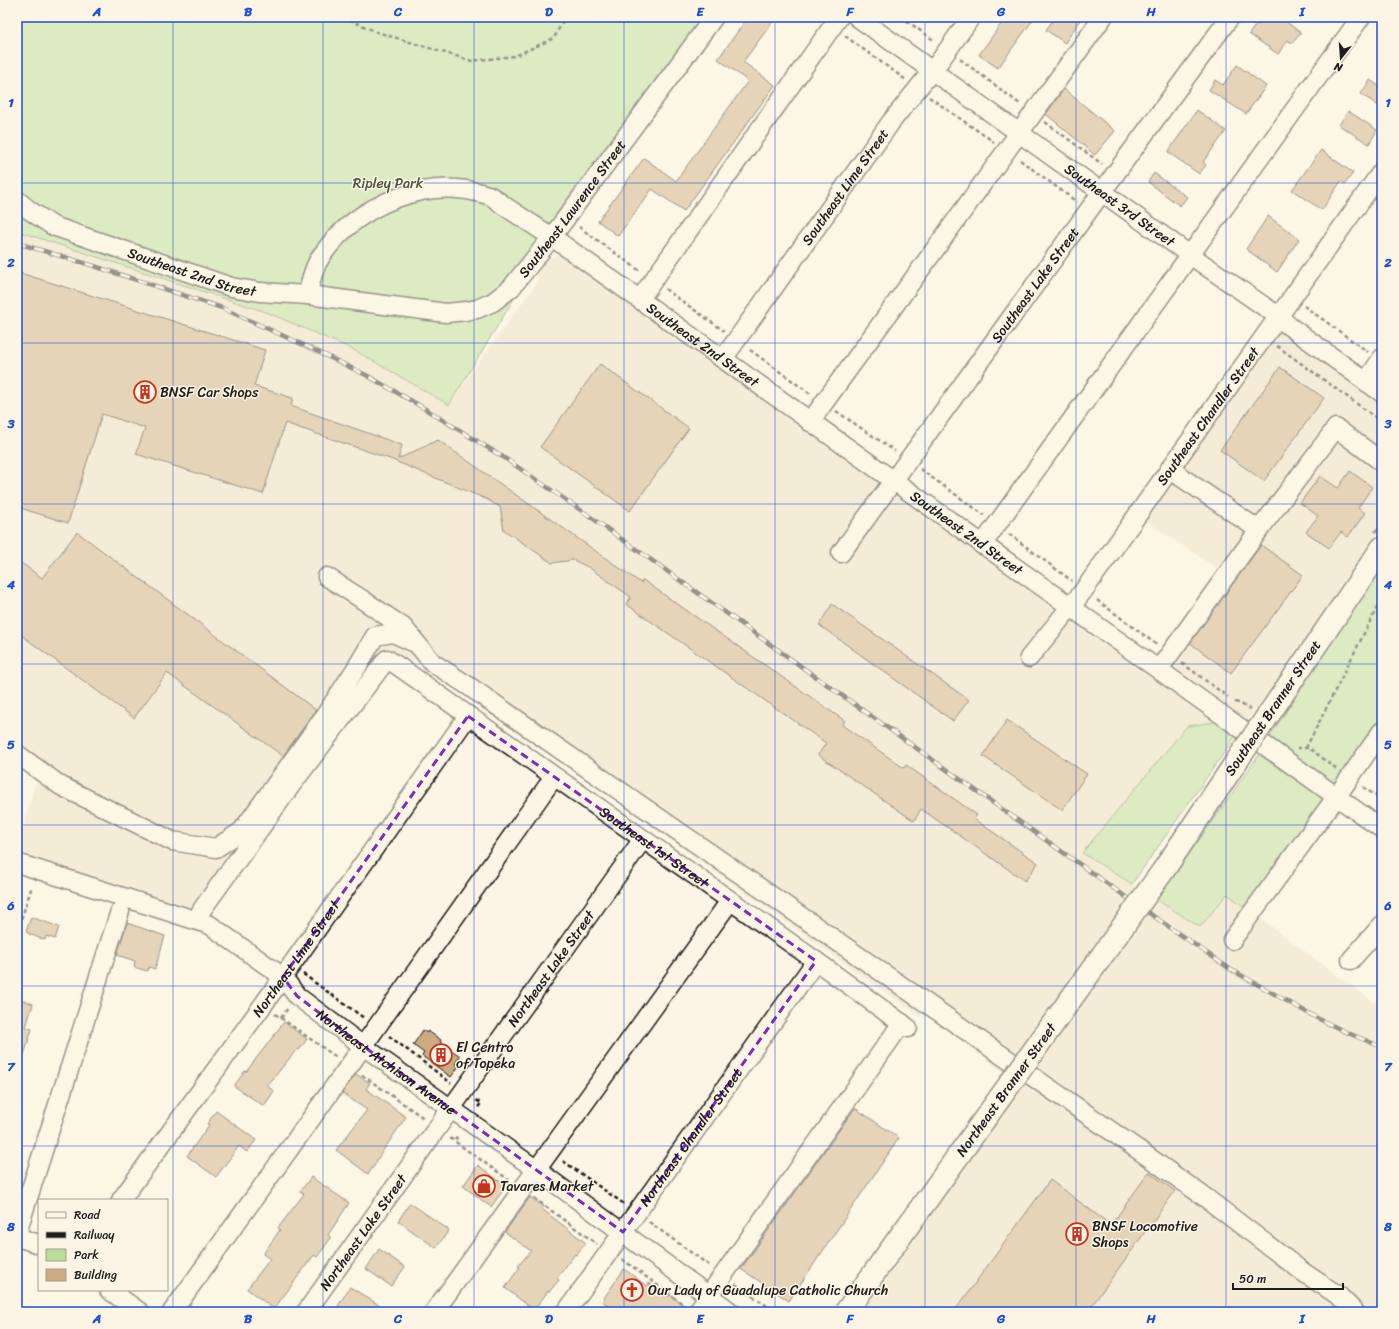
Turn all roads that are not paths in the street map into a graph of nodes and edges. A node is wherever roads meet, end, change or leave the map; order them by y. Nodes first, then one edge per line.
1 (714, 17) edge
2 (858, 17) edge
3 (971, 17) edge
4 (1102, 17) edge
5 (1230, 17) edge
6 (1361, 17) edge
7 (836, 22) edge
8 (932, 70) junction
9 (1018, 132) junction
10 (1382, 171) edge
11 (1102, 192) junction
12 (17, 200) edge
13 (552, 237) junction
14 (1190, 255) junction
15 (308, 295) junction
16 (640, 299) junction
17 (380, 305) joint
18 (1278, 316) junction
19 (723, 359) junction
20 (1381, 360) edge
21 (1366, 382) junction
22 (1382, 393) edge
23 (810, 422) junction
24 (1382, 462) edge
25 (1170, 468) junction
26 (893, 481) junction
27 (1259, 530) junction
28 (982, 545) junction
29 (1382, 548) edge
30 (841, 553) dead end
31 (327, 577) dead end
32 (1072, 606) junction
33 (417, 644) junction
34 (1030, 658) dead end
35 (1159, 669) junction
36 (468, 716) junction
37 (1382, 731) edge
38 (17, 754) edge
39 (554, 777) junction
40 (1337, 796) junction
41 (1382, 829) edge
42 (643, 839) junction
43 (18, 868) edge
44 (1165, 868) joint
45 (730, 901) junction
46 (120, 911) dead end
47 (196, 920) junction
48 (1382, 925) edge
49 (1232, 940) dead end
50 (1351, 960) dead end
51 (816, 961) junction
52 (282, 977) junction
53 (363, 1046) junction
54 (450, 1108) junction
55 (537, 1170) junction
56 (122, 1199) edge
57 (623, 1232) junction
58 (17, 1237) edge
59 (38, 1244) edge
60 (110, 1291) edge
61 (708, 1296) junction
62 (692, 1310) edge
63 (140, 1312) edge
64 (172, 1312) edge
65 (306, 1312) edge
66 (434, 1312) edge
67 (566, 1312) edge
68 (731, 1312) edge
69 (846, 1312) edge
70 (1355, 1312) edge

1 - 13 street, Southeast Lawrence Street
2 - 8 street, Southeast 3rd Street
3 - 8 street, Southeast Lime Street
4 - 9 street
5 - 11 street, Southeast Lake Street
6 - 14 street
7 - 16 street
8 - 9 street, Southeast 3rd Street
8 - 19 street, Southeast Lime Street
9 - 11 street, Southeast 3rd Street
9 - 23 street
10 - 18 street, Southeast Chandler Street
11 - 14 street, Southeast 3rd Street
11 - 26 street, Southeast Lake Street
12 - 15 street, Southeast 2nd Street
13 - 15 street, Southeast 2nd Street
13 - 16 street, Southeast 2nd Street
13 - 17 street, Southeast Lawrence Street
14 - 18 street, Southeast 3rd Street
14 - 28 street
15 - 17 street, Southeast 2nd Street
16 - 19 street, Southeast 2nd Street
18 - 21 street, Southeast 3rd Street
18 - 25 street, Southeast Chandler Street
19 - 23 street, Southeast 2nd Street
20 - 21 street
21 - 22 street, Southeast 3rd Street
23 - 26 street, Southeast 2nd Street
24 - 27 street
25 - 27 street
25 - 32 street, Southeast Chandler Street
26 - 28 street, Southeast 2nd Street
26 - 30 street, Southeast Lake Street
27 - 35 street
28 - 32 street, Southeast 2nd Street
29 - 44 main road, Southeast Branner Street, bridge
31 - 33 street
32 - 34 street, Southeast Chandler Street
32 - 35 street, Southeast 2nd Street
33 - 38 street
33 - 70 street
35 - 40 street, Southeast 2nd Street
36 - 39 street, Southeast 1st Street
36 - 47 street, Southeast 1st Street
36 - 52 street, Northeast Lime Street
37 - 40 street
39 - 42 street, Southeast 1st Street
39 - 53 street
40 - 41 street, Southeast 2nd Street
40 - 49 street
42 - 45 street, Southeast 1st Street
42 - 54 street, Northeast Lake Street
43 - 47 street, Northeast Atchison Avenue
44 - 69 main road, Northeast Branner Street, bridge
45 - 51 street, Southeast 1st Street
45 - 55 street
46 - 58 street
47 - 52 street, Northeast Atchison Avenue
48 - 50 street
51 - 57 street, Northeast Chandler Street
51 - 61 street, Southeast 1st Street
52 - 53 street, Northeast Atchison Avenue
52 - 56 street, Northeast Lime Street
53 - 54 street, Northeast Atchison Avenue
53 - 64 street
54 - 55 street, Northeast Atchison Avenue
54 - 65 street, Northeast Lake Street
55 - 57 street, Northeast Atchison Avenue
55 - 66 street
57 - 61 street, Northeast Atchison Avenue
57 - 67 street, Northeast Chandler Street
58 - 59 street
60 - 63 street
61 - 62 street
61 - 68 street, Northeast Atchison Avenue

